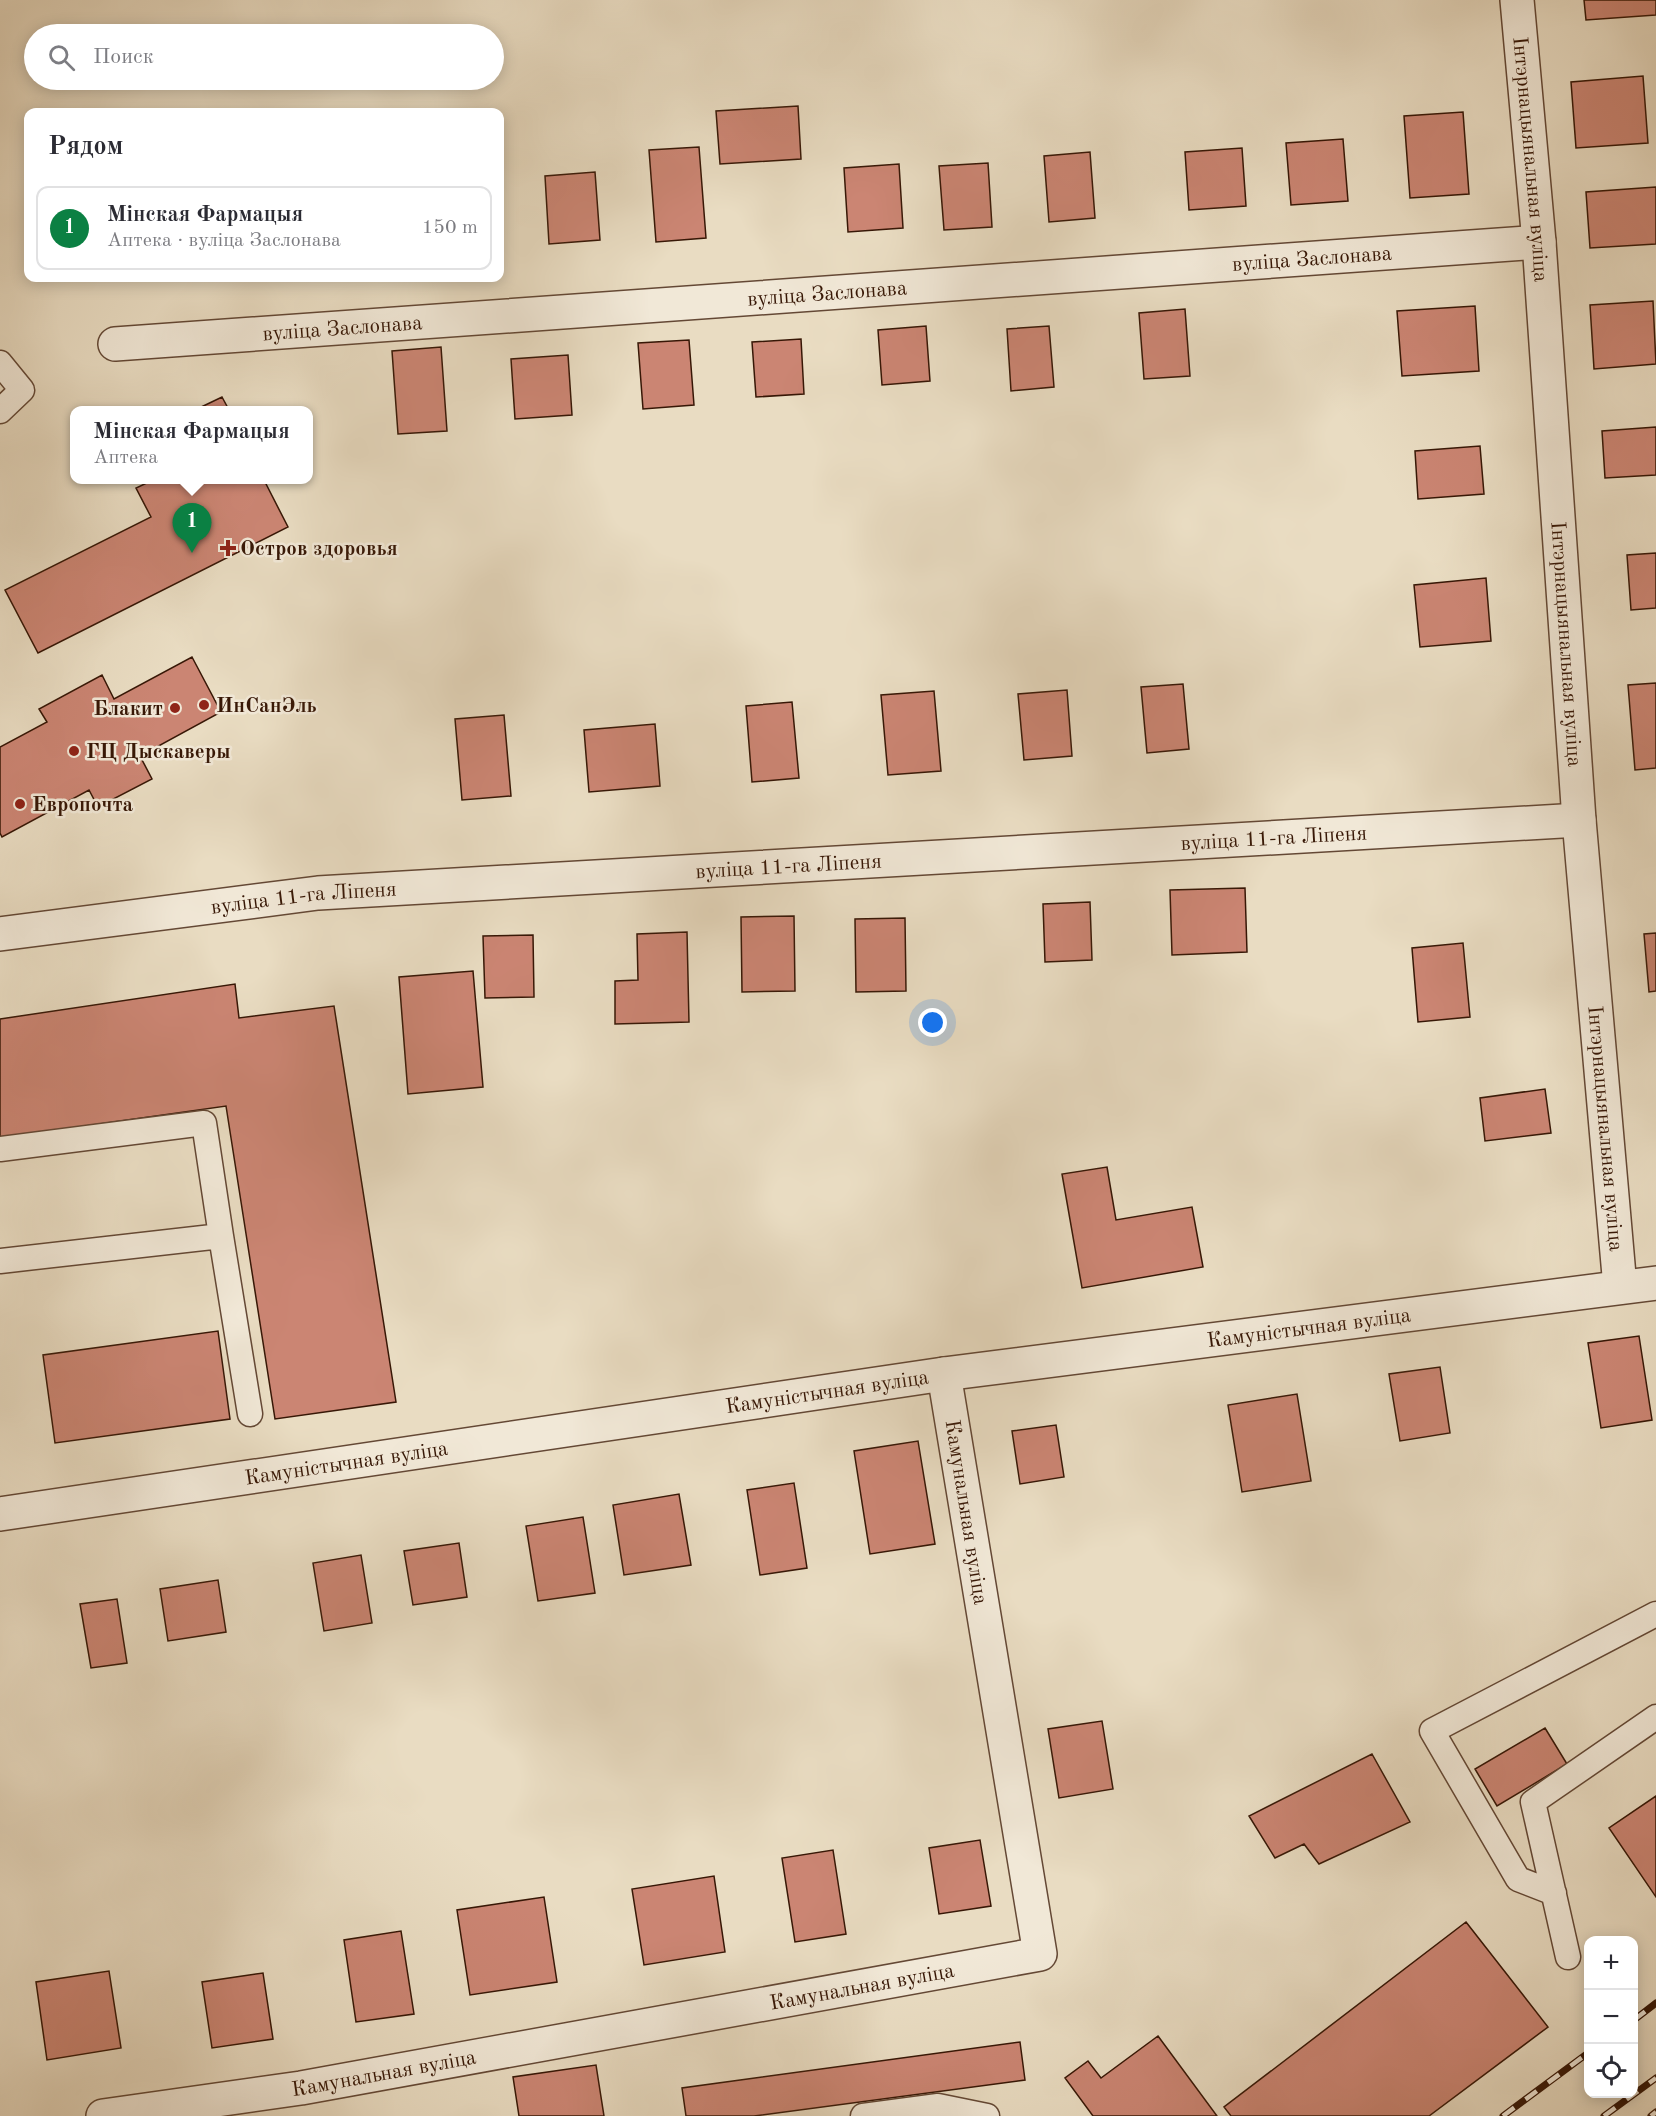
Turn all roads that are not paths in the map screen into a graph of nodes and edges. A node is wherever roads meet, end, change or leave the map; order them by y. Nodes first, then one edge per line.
1 (1517, 0) edge
2 (1539, 242) junction
3 (115, 344) dead end
4 (0, 363) edge
5 (0, 411) edge
6 (1579, 820) junction
7 (0, 934) edge
8 (0, 1149) edge
9 (221, 1236) junction
10 (0, 1261) edge
11 (1656, 1283) edge
12 (1620, 1287) junction
13 (945, 1374) junction
14 (250, 1414) dead end
15 (0, 1514) edge
16 (1656, 1614) edge
17 (1656, 1717) edge
18 (1554, 1893) junction
19 (1568, 1957) dead end
20 (103, 2116) edge
21 (863, 2116) edge
22 (987, 2116) edge

1 - 2 street, Інтэрнацыянальная вуліца
2 - 3 street, вуліца Заслонава
2 - 6 street, Інтэрнацыянальная вуліца
4 - 5 lane
6 - 7 street, вуліца 11-га Ліпеня
6 - 12 street, Інтэрнацыянальная вуліца
8 - 9 lane
9 - 10 lane
9 - 14 lane
11 - 12 street, Камуністычная вуліца
12 - 13 street, Камуністычная вуліца
13 - 15 street, Камуністычная вуліца
13 - 20 street, Камунальная вуліца
16 - 18 lane
17 - 18 lane
18 - 19 lane
21 - 22 lane

